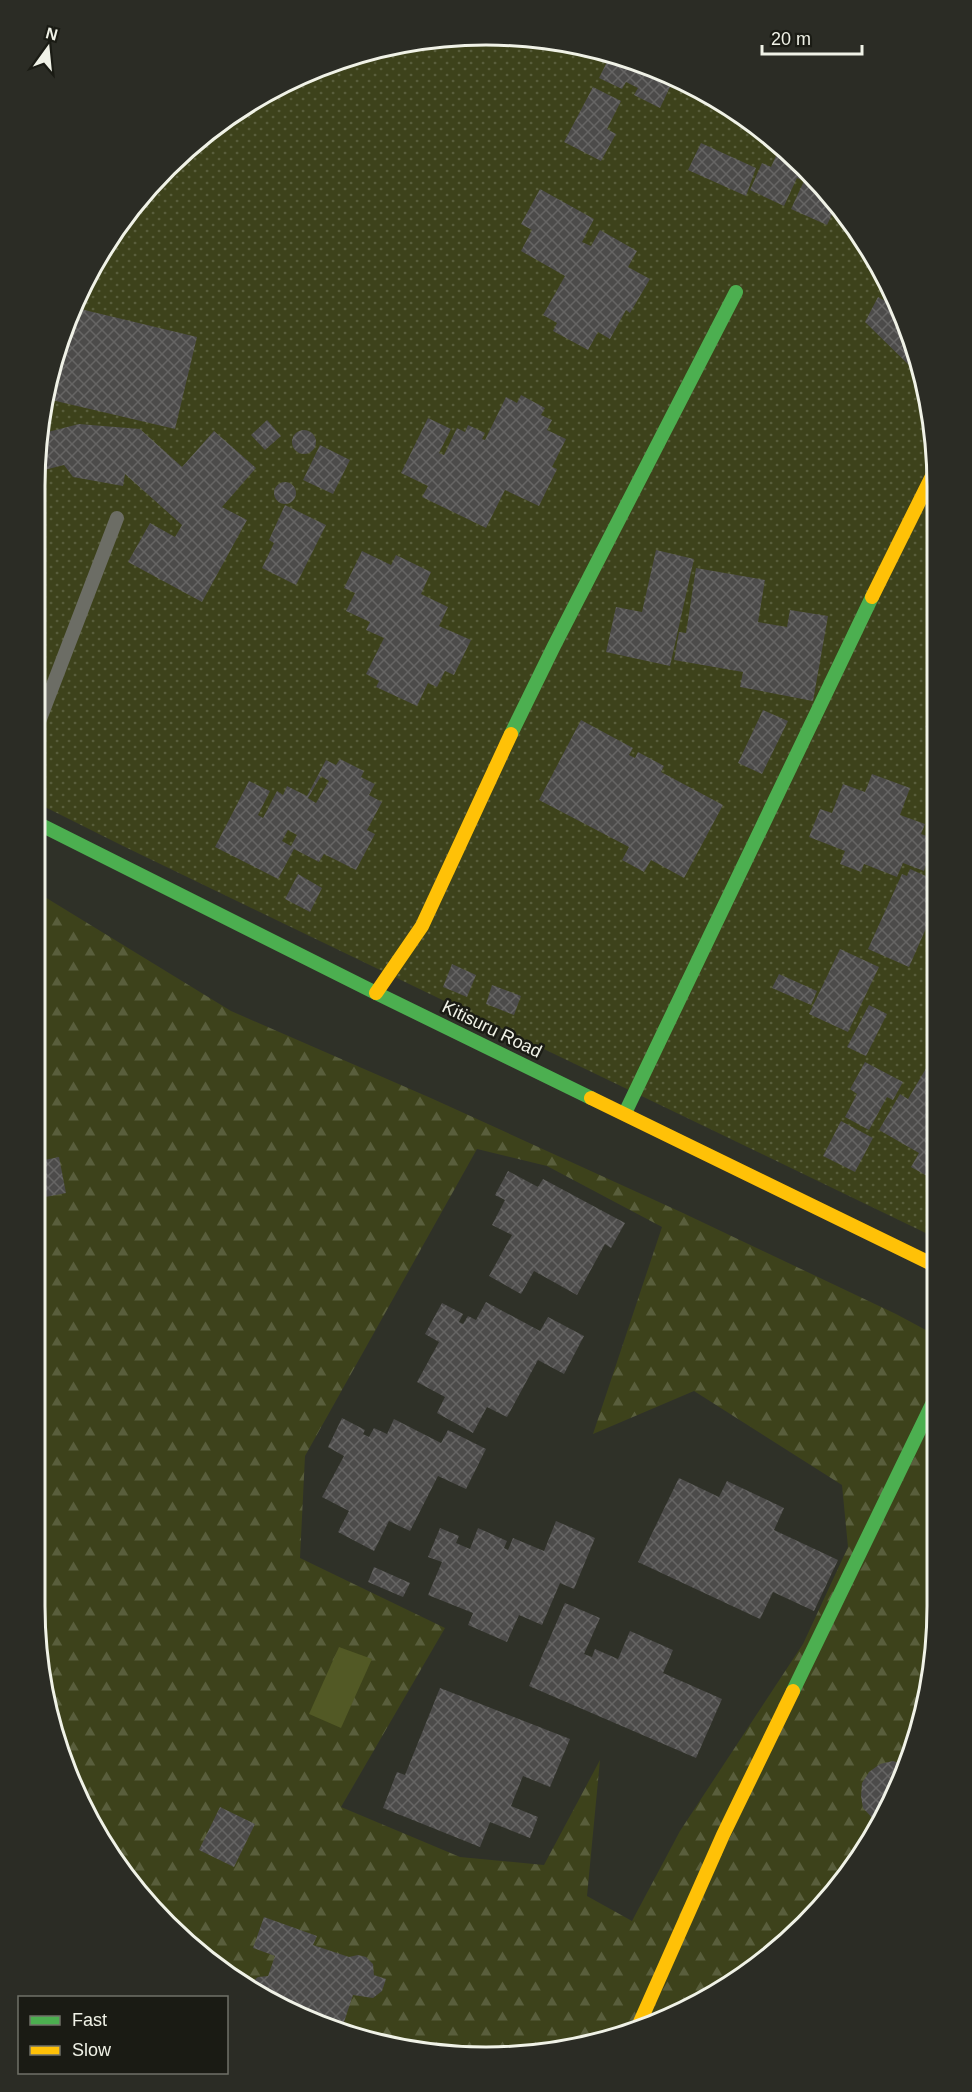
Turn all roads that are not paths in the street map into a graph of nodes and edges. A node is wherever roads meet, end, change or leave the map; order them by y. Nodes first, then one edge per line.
1 (736, 292) dead end
2 (927, 486) edge
3 (117, 518) dead end
4 (45, 704) edge
5 (45, 828) edge
6 (376, 993) junction
7 (625, 1113) junction
8 (927, 1262) edge
9 (927, 1415) edge
10 (642, 2018) edge

1 - 6 street
2 - 7 street
3 - 4 lane
5 - 6 street, Kitisuru Road
6 - 7 street, Kitisuru Road
7 - 8 street, Kitisuru Road
9 - 10 street

